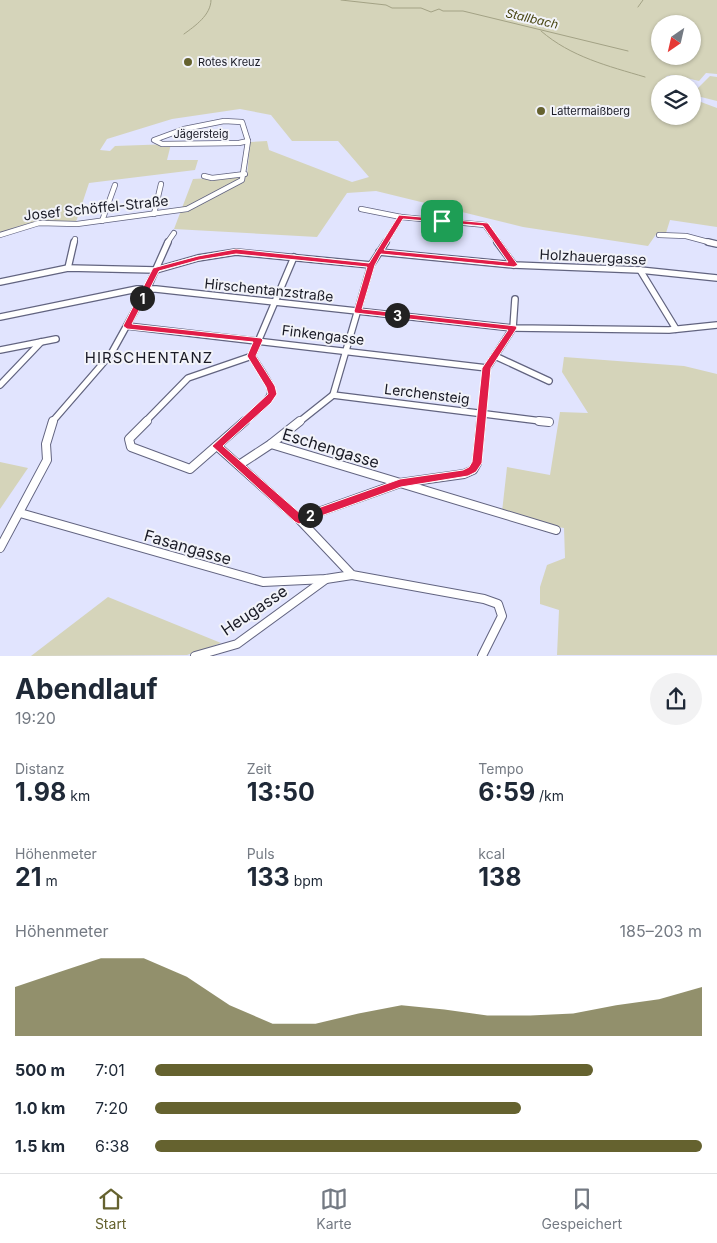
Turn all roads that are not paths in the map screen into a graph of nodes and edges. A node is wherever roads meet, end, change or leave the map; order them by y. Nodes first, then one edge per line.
1 (248, 141) junction
2 (244, 174) junction
3 (204, 176) dead end
4 (161, 184) dead end
5 (115, 185) dead end
6 (361, 209) dead end
7 (154, 214) junction
8 (401, 217) junction
9 (102, 221) junction
10 (174, 233) dead end
11 (0, 235) edge
12 (659, 235) dead end
13 (75, 239) dead end
14 (717, 244) edge
15 (379, 252) junction
16 (294, 257) junction
17 (371, 265) junction
18 (514, 265) junction
19 (68, 268) junction
20 (156, 270) junction
21 (640, 270) junction
22 (717, 278) edge
23 (0, 282) edge
24 (147, 289) junction
25 (515, 299) dead end
26 (274, 302) junction
27 (358, 311) junction
28 (0, 317) edge
29 (717, 324) edge
30 (127, 326) junction
31 (513, 328) junction
32 (676, 329) junction
33 (56, 339) dead end
34 (258, 340) junction
35 (41, 342) junction
36 (0, 350) edge
37 (347, 351) junction
38 (252, 356) junction
39 (495, 356) junction
40 (487, 368) junction
41 (549, 380) dead end
42 (0, 386) edge
43 (333, 395) junction
44 (483, 414) junction
45 (549, 422) dead end
46 (271, 444) junction
47 (217, 446) junction
48 (239, 465) junction
49 (400, 483) junction
50 (20, 514) junction
51 (299, 519) junction
52 (556, 530) dead end
53 (0, 548) edge
54 (352, 575) junction
55 (326, 579) junction
56 (195, 656) edge
57 (482, 656) edge

1 - 1 street, Jägersteig
1 - 2 street
2 - 3 street
2 - 7 street, Josef Schöffel-Straße
4 - 7 street
5 - 9 street
6 - 8 street
7 - 9 street, Josef Schöffel-Straße
8 - 15 street
8 - 18 street
9 - 11 street, Josef Schöffel-Straße
10 - 20 street
12 - 14 street
13 - 19 street
15 - 17 street
15 - 18 street, Holzhauergasse
16 - 17 street
16 - 20 street
16 - 26 street
17 - 27 street
18 - 21 street, Holzhauergasse
19 - 20 street
19 - 23 street
20 - 24 street
21 - 22 street, Holzhauergasse
21 - 32 street
24 - 26 street, Hirschentanzstraße
24 - 28 street, Hirschentanzstraße
24 - 30 street
25 - 31 street
26 - 27 street, Hirschentanzstraße
26 - 34 street
27 - 31 street, Hirschentanzstraße
27 - 37 street
29 - 32 street, Hirschentanzstraße
30 - 34 street, Finkengasse
30 - 50 street
31 - 32 street, Hirschentanzstraße
31 - 39 street
33 - 35 street
34 - 37 street, Finkengasse
34 - 38 street
35 - 36 street
35 - 42 street
37 - 40 street, Finkengasse
37 - 43 street
38 - 47 street
38 - 47 street
39 - 40 street
39 - 41 street
40 - 44 street
43 - 44 street, Lerchensteig
43 - 46 street
44 - 45 street, Lerchensteig
44 - 49 street
46 - 48 street
46 - 49 street, Eschengasse
47 - 48 street
48 - 51 street
49 - 51 street
49 - 52 street, Eschengasse
50 - 53 street
50 - 55 street, Fasangasse
51 - 54 street
54 - 55 street, Fasangasse
54 - 57 street, Fasangasse
55 - 56 street, Heugasse

